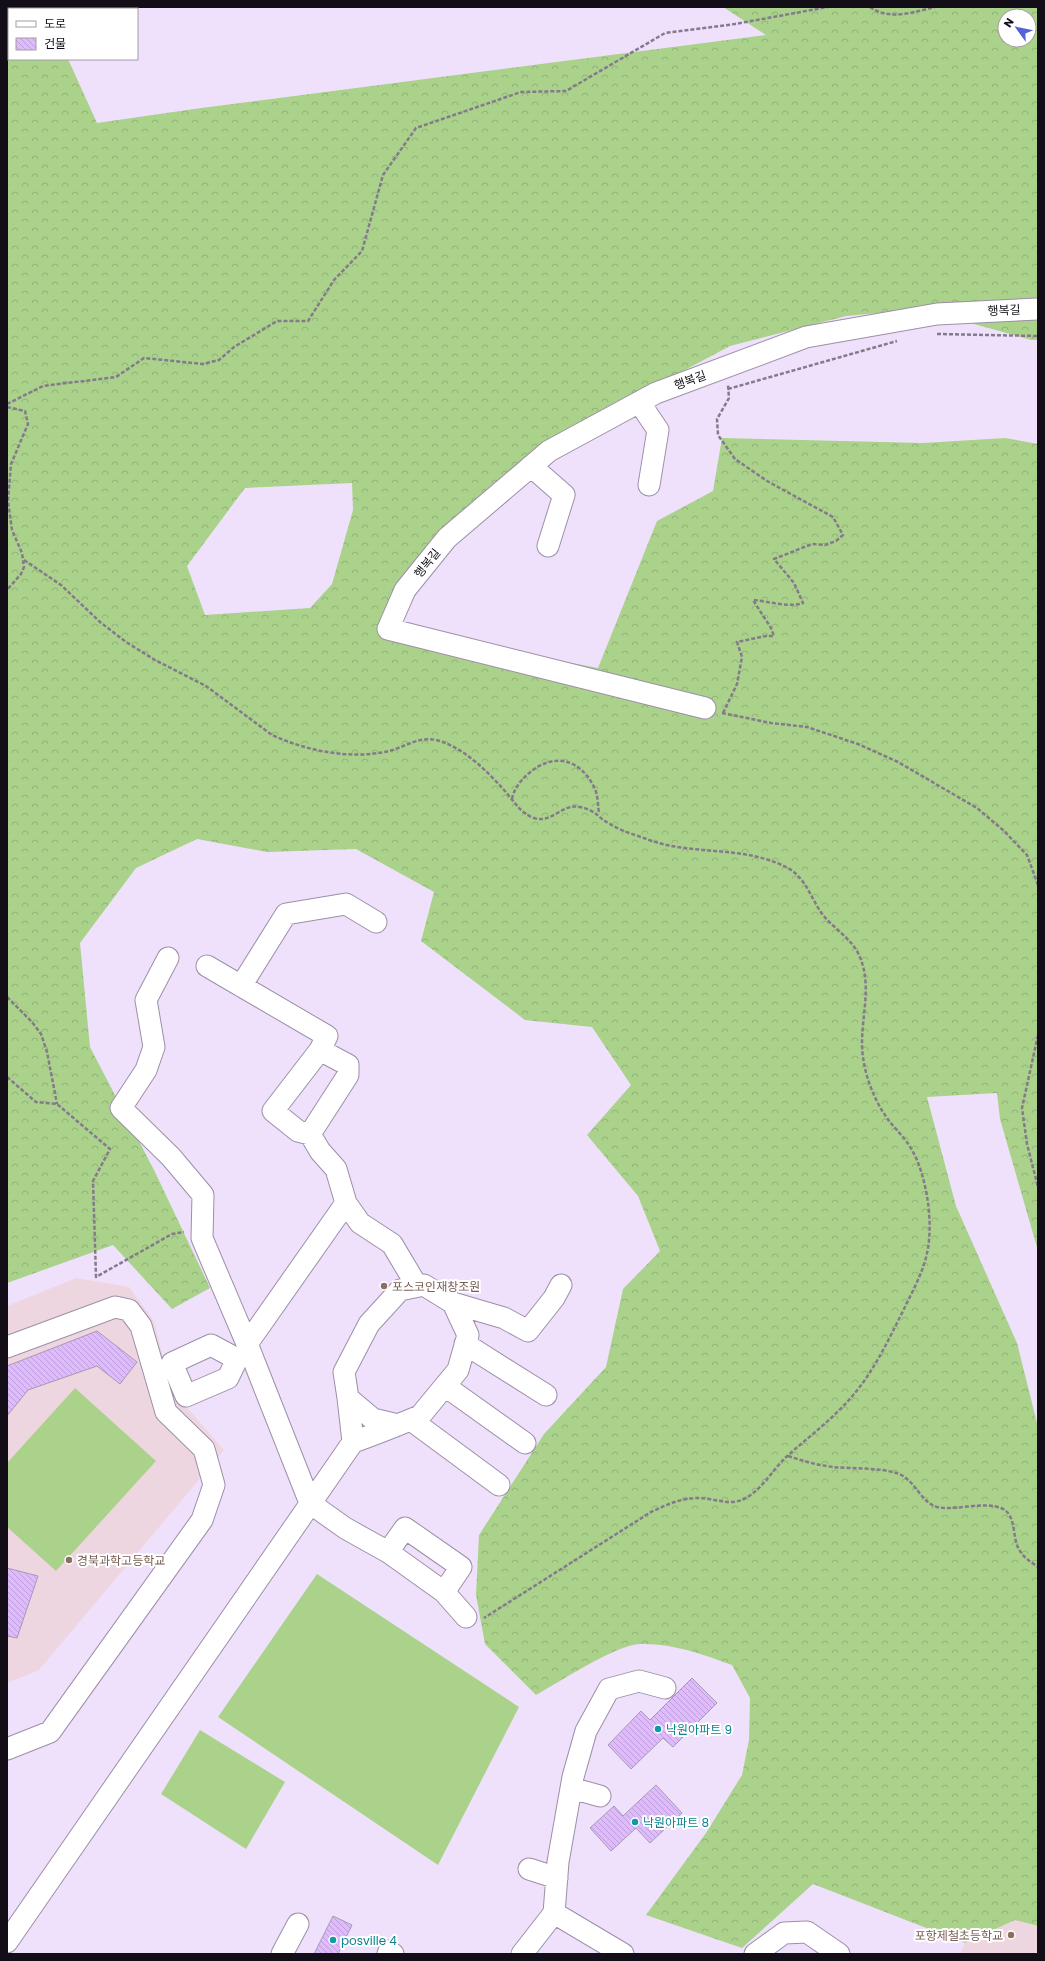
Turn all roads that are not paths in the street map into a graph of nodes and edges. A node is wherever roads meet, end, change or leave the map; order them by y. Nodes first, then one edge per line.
1 (1038, 309) edge
2 (639, 402) junction
3 (531, 466) junction
4 (649, 485) dead end
5 (548, 546) dead end
6 (705, 708) dead end
7 (376, 922) dead end
8 (168, 958) dead end
9 (207, 966) dead end
10 (241, 986) junction
11 (320, 1050) junction
12 (310, 1134) junction
13 (346, 1203) junction
14 (561, 1285) dead end
15 (417, 1286) junction
16 (453, 1303) junction
17 (466, 1344) junction
18 (7, 1347) edge
19 (245, 1351) junction
20 (445, 1386) junction
21 (546, 1395) dead end
22 (348, 1398) junction
23 (405, 1422) junction
24 (353, 1442) junction
25 (525, 1444) dead end
26 (499, 1485) dead end
27 (310, 1504) junction
28 (388, 1552) junction
29 (444, 1592) junction
30 (466, 1617) road end
31 (665, 1688) dead end
32 (7, 1749) edge
33 (571, 1788) junction
34 (600, 1796) dead end
35 (529, 1869) dead end
36 (557, 1878) junction
37 (554, 1913) junction
38 (298, 1924) dead end
39 (7, 1942) edge
40 (282, 1954) edge
41 (388, 1954) edge
42 (393, 1954) edge
43 (522, 1954) edge
44 (623, 1954) edge
45 (755, 1954) edge
46 (839, 1954) edge

1 - 2 street, 행복길
2 - 3 street, 행복길
2 - 4 street
3 - 5 street
3 - 6 street, 행복길
7 - 10 street
8 - 19 street
9 - 10 street
10 - 11 street
11 - 12 street
11 - 12 street
12 - 13 street
13 - 15 street
13 - 19 street
14 - 16 street
15 - 16 street
15 - 22 street
16 - 17 street
17 - 20 street
17 - 21 street
18 - 32 street
19 - 27 street
20 - 23 street
20 - 25 street
22 - 23 street
22 - 24 street
23 - 24 street
23 - 26 street
24 - 27 street
27 - 28 street
27 - 39 street
28 - 29 street
28 - 29 street
29 - 30 street
31 - 33 street
33 - 34 street
33 - 36 street
35 - 36 street
36 - 37 street
37 - 43 street
37 - 44 street
38 - 40 street
41 - 42 street
45 - 46 street

